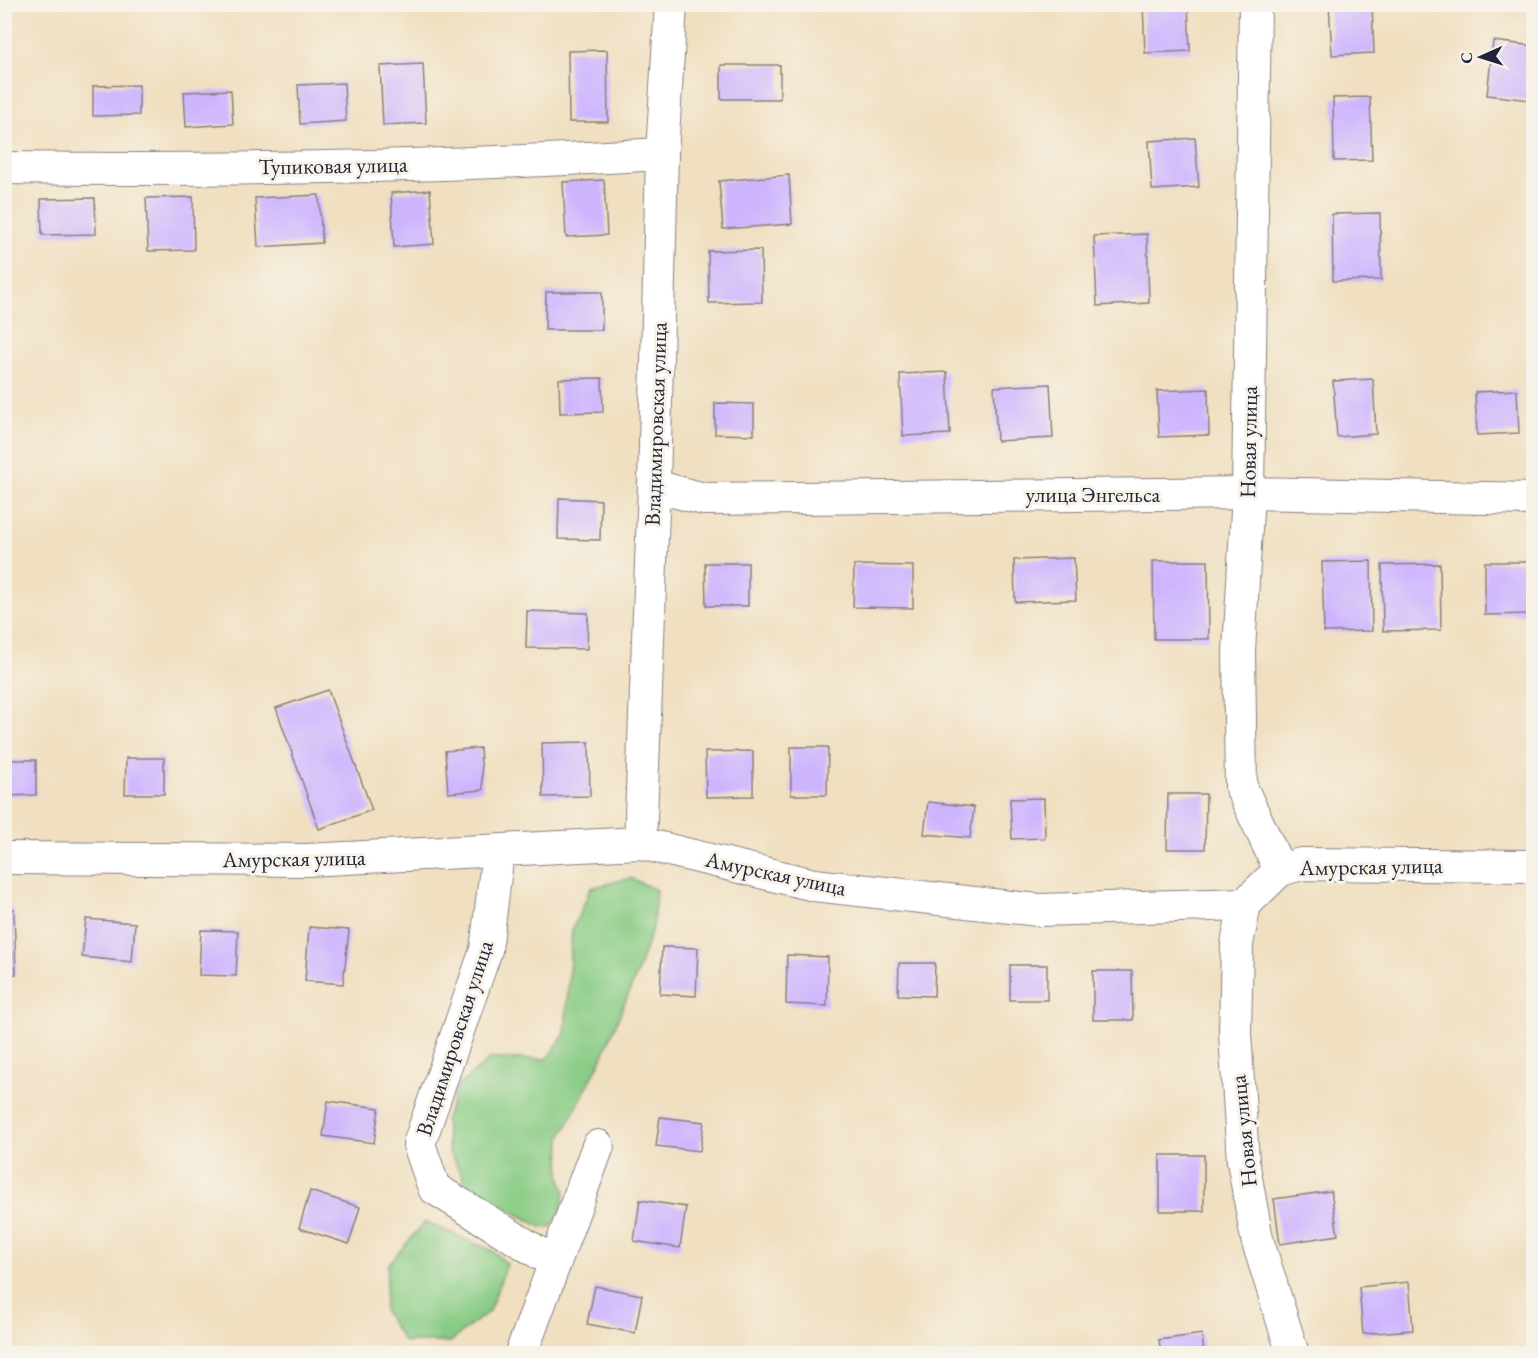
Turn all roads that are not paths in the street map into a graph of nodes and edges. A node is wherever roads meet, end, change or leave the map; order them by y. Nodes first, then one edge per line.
1 (671, 4) edge
2 (1255, 4) edge
3 (662, 154) junction
4 (4, 168) edge
5 (654, 486) junction
6 (1248, 493) junction
7 (1533, 499) edge
8 (639, 843) junction
9 (498, 852) junction
10 (4, 858) edge
11 (1533, 866) edge
12 (1280, 870) junction
13 (1245, 903) junction
14 (598, 1146) dead end
15 (555, 1263) junction
16 (521, 1353) edge
17 (1293, 1353) edge

1 - 3 street, Владимировская улица
2 - 6 street, Новая улица
3 - 4 street, Тупиковая улица
3 - 5 street, Владимировская улица
5 - 6 street, улица Энгельса
5 - 8 street, Владимировская улица
6 - 7 street, улица Энгельса
6 - 12 street, Новая улица
8 - 9 street, Амурская улица
8 - 13 street, Амурская улица
9 - 10 street, Амурская улица
9 - 15 street, Владимировская улица
11 - 12 street, Амурская улица
12 - 13 street, Амурская улица
13 - 17 street, Новая улица
14 - 15 street
15 - 16 street

